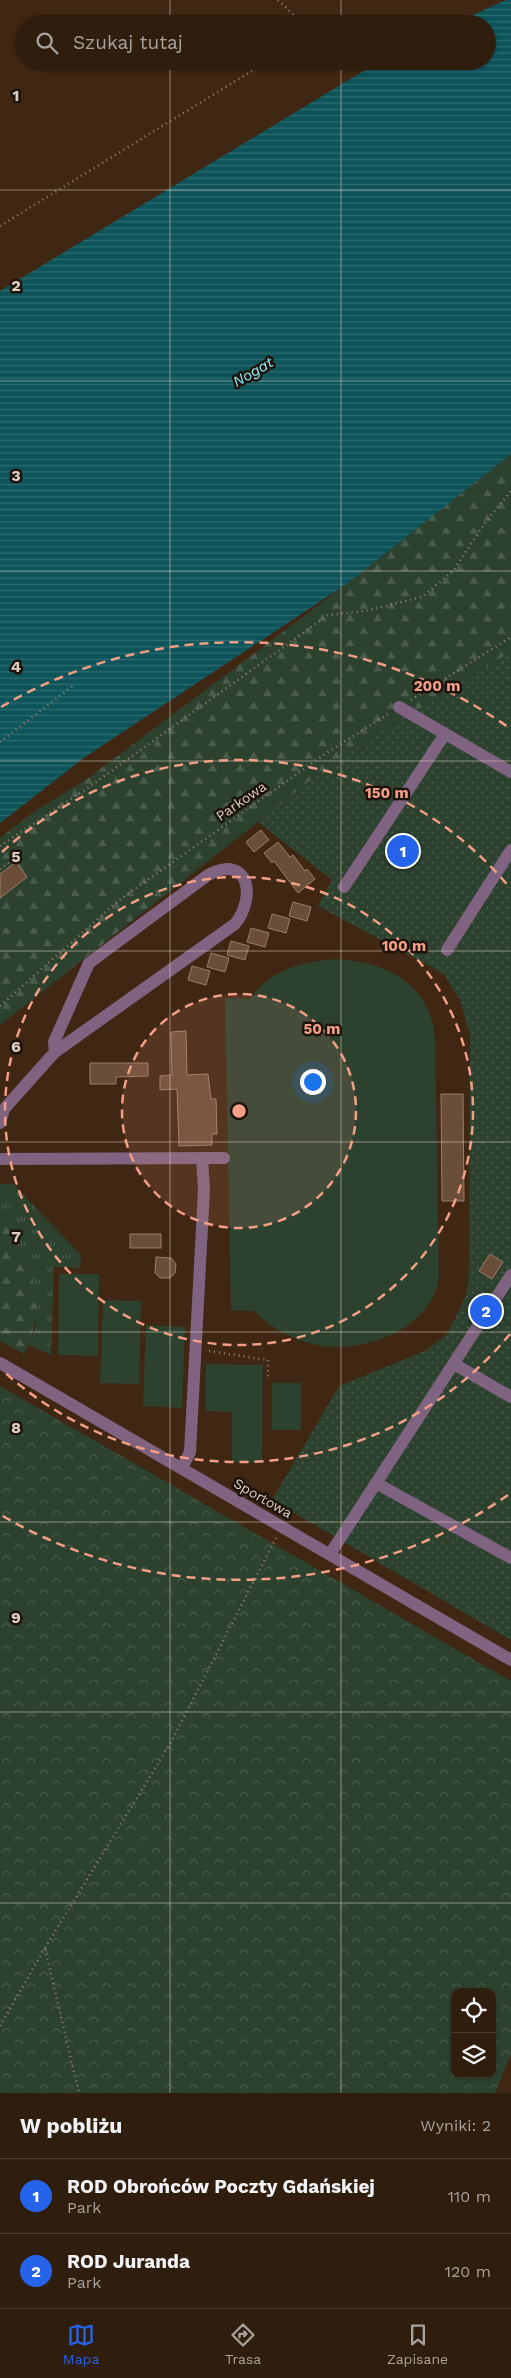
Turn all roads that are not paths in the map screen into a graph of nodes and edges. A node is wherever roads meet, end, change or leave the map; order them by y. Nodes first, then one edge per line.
1 (399, 707) road end
2 (444, 734) junction
3 (511, 772) edge
4 (511, 850) edge
5 (344, 887) dead end
6 (447, 950) dead end
7 (56, 1052) junction
8 (0, 1123) edge
9 (0, 1158) edge
10 (202, 1158) junction
11 (224, 1158) dead end
12 (511, 1275) edge
13 (0, 1363) edge
14 (454, 1364) junction
15 (511, 1397) edge
16 (182, 1468) junction
17 (376, 1483) junction
18 (330, 1554) junction
19 (511, 1558) edge
20 (511, 1660) edge

1 - 2 street
2 - 3 street
2 - 5 street
4 - 6 street
7 - 7 street
7 - 8 street
9 - 10 street
10 - 11 street
10 - 16 street
12 - 14 street
13 - 16 street, Sportowa
14 - 15 street
14 - 17 street
16 - 18 street, Sportowa
17 - 18 street
17 - 19 street
18 - 20 street, Sportowa

